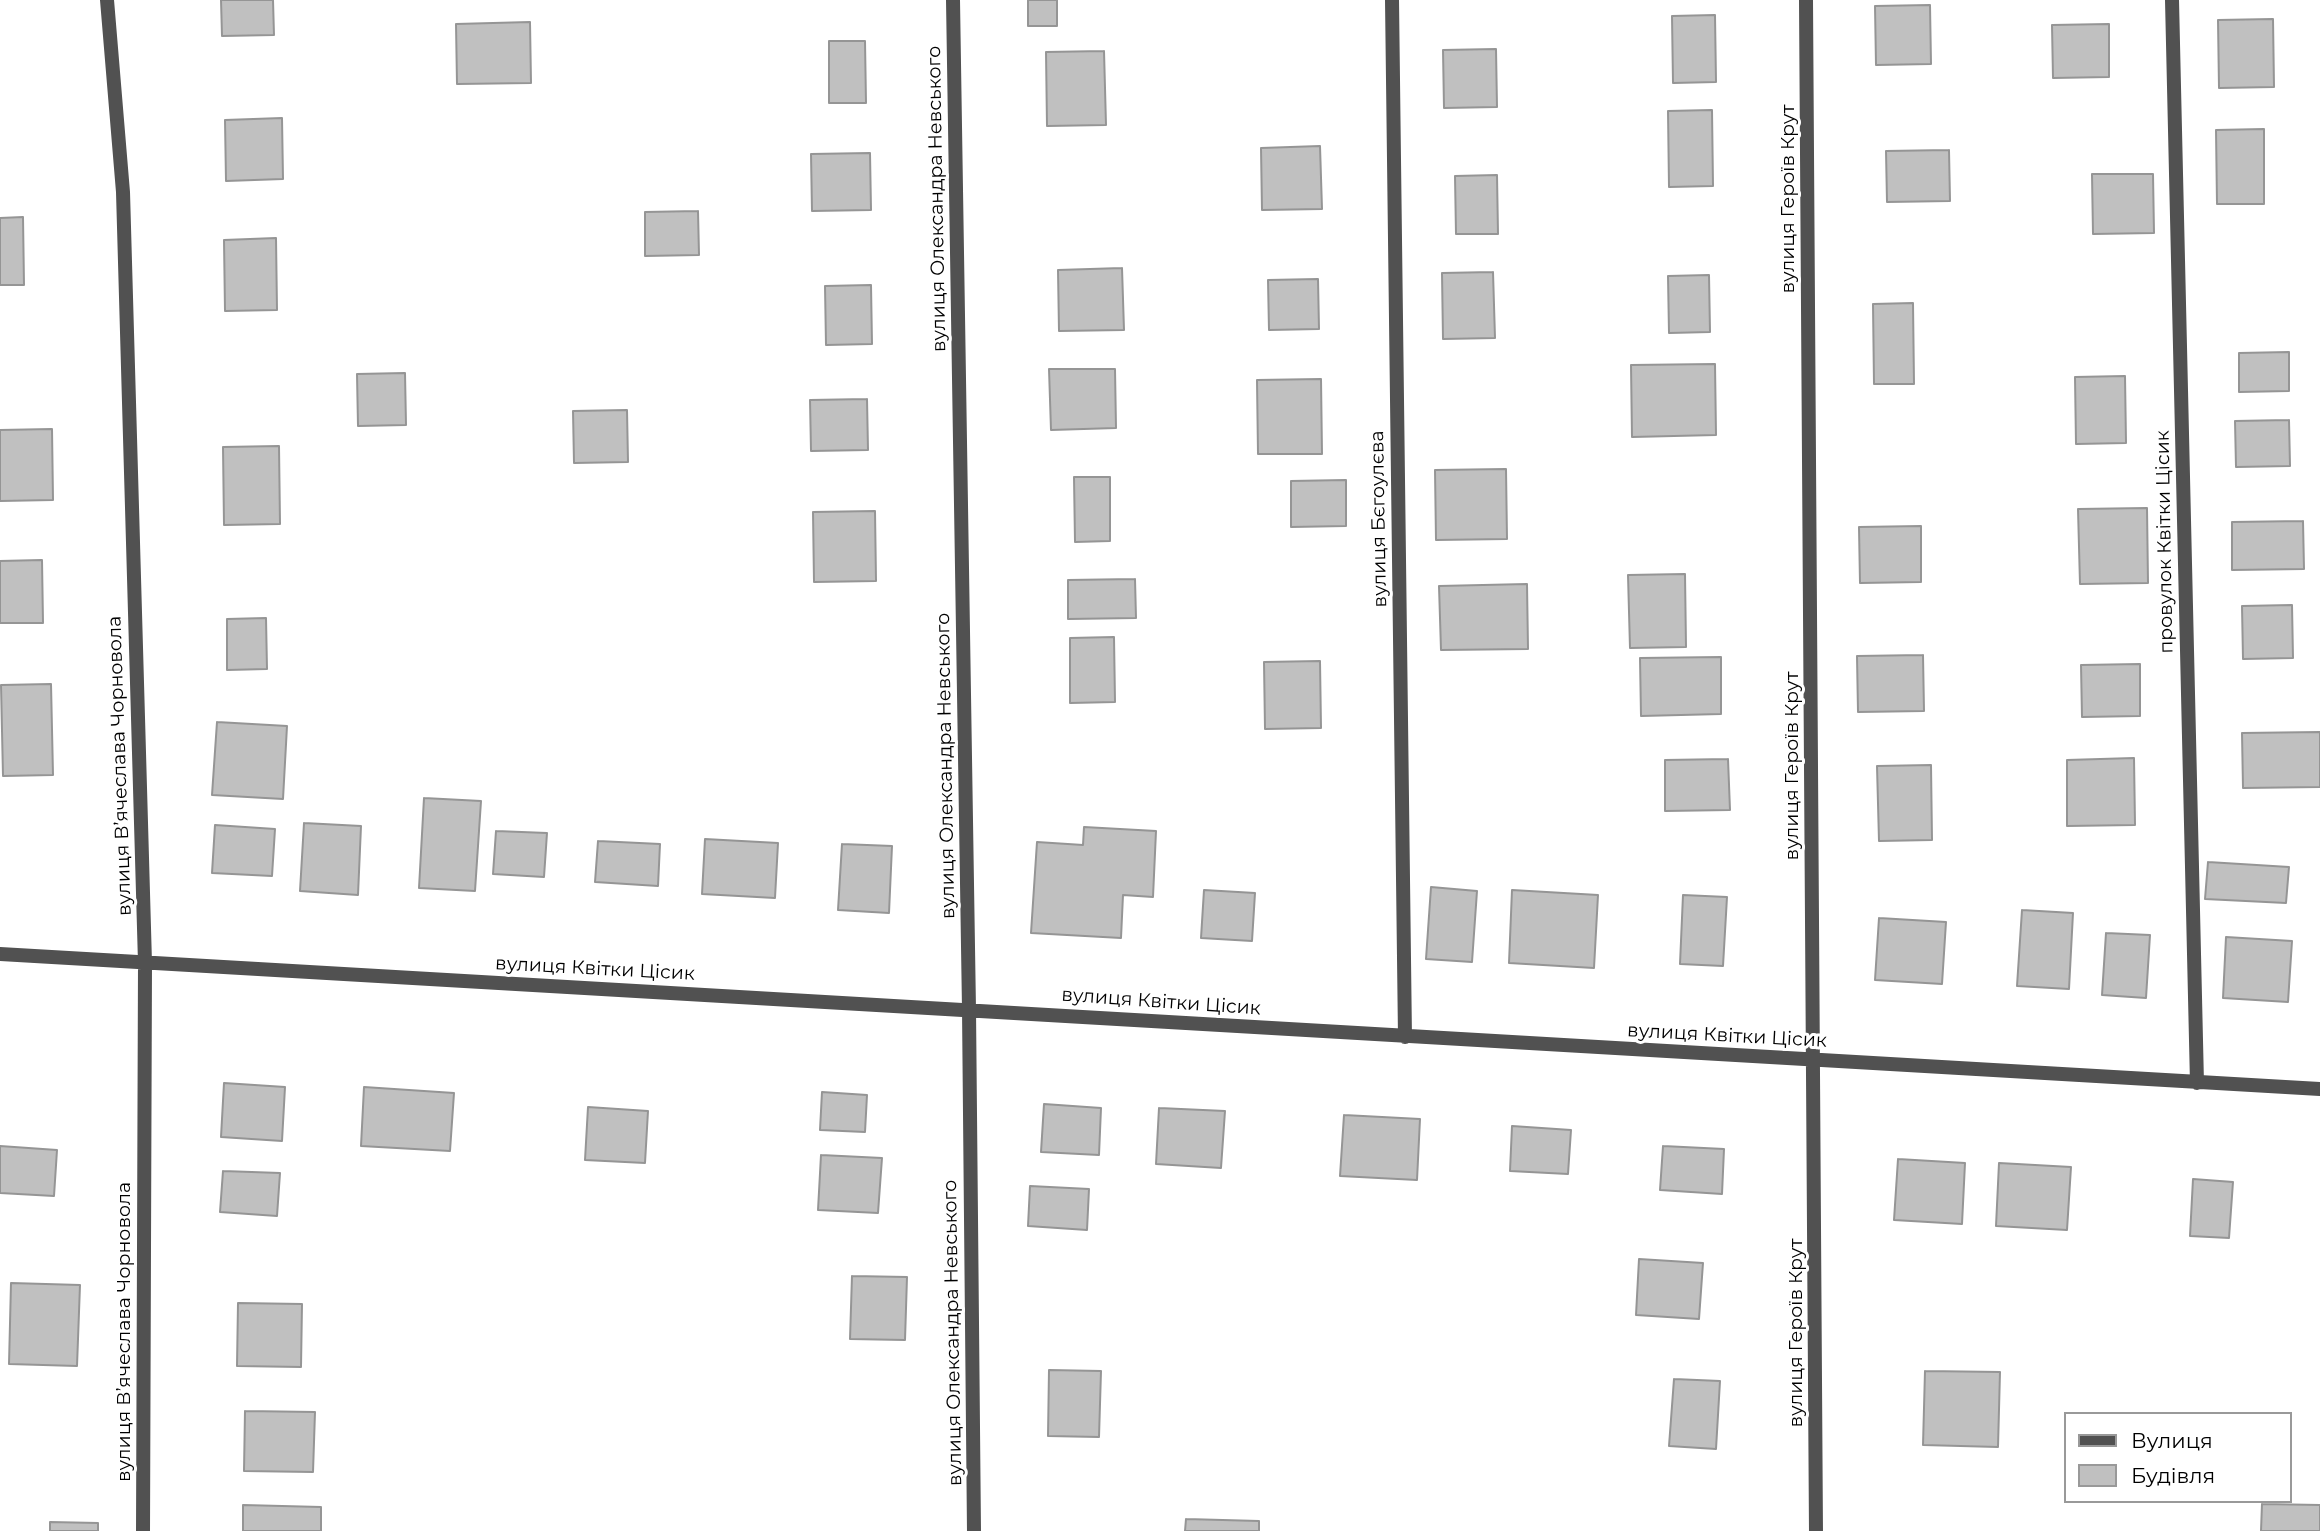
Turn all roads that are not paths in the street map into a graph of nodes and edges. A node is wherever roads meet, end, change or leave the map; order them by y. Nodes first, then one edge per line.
1 (107, 0) edge
2 (953, 0) edge
3 (1392, 0) edge
4 (1805, 0) edge
5 (2172, 0) edge
6 (0, 954) edge
7 (145, 963) junction
8 (969, 1009) junction
9 (1405, 1037) junction
10 (1813, 1060) junction
11 (2197, 1083) junction
12 (2320, 1089) edge
13 (143, 1531) edge
14 (974, 1531) edge
15 (1816, 1531) edge

1 - 7 street, вулиця Вʼячеслава Чорновола
2 - 8 street, вулиця Олександра Невського
3 - 9 street, вулиця Бєгоулєва
4 - 10 street, вулиця Героїв Крут
5 - 11 street, провулок Квітки Цісик
6 - 7 street, вулиця Квітки Цісик
7 - 8 street, вулиця Квітки Цісик
7 - 13 street, вулиця Вʼячеслава Чорновола
8 - 9 street, вулиця Квітки Цісик
8 - 14 street, вулиця Олександра Невського
9 - 10 street, вулиця Квітки Цісик
10 - 11 street, вулиця Квітки Цісик
10 - 15 street, вулиця Героїв Крут
11 - 12 street, вулиця Квітки Цісик

